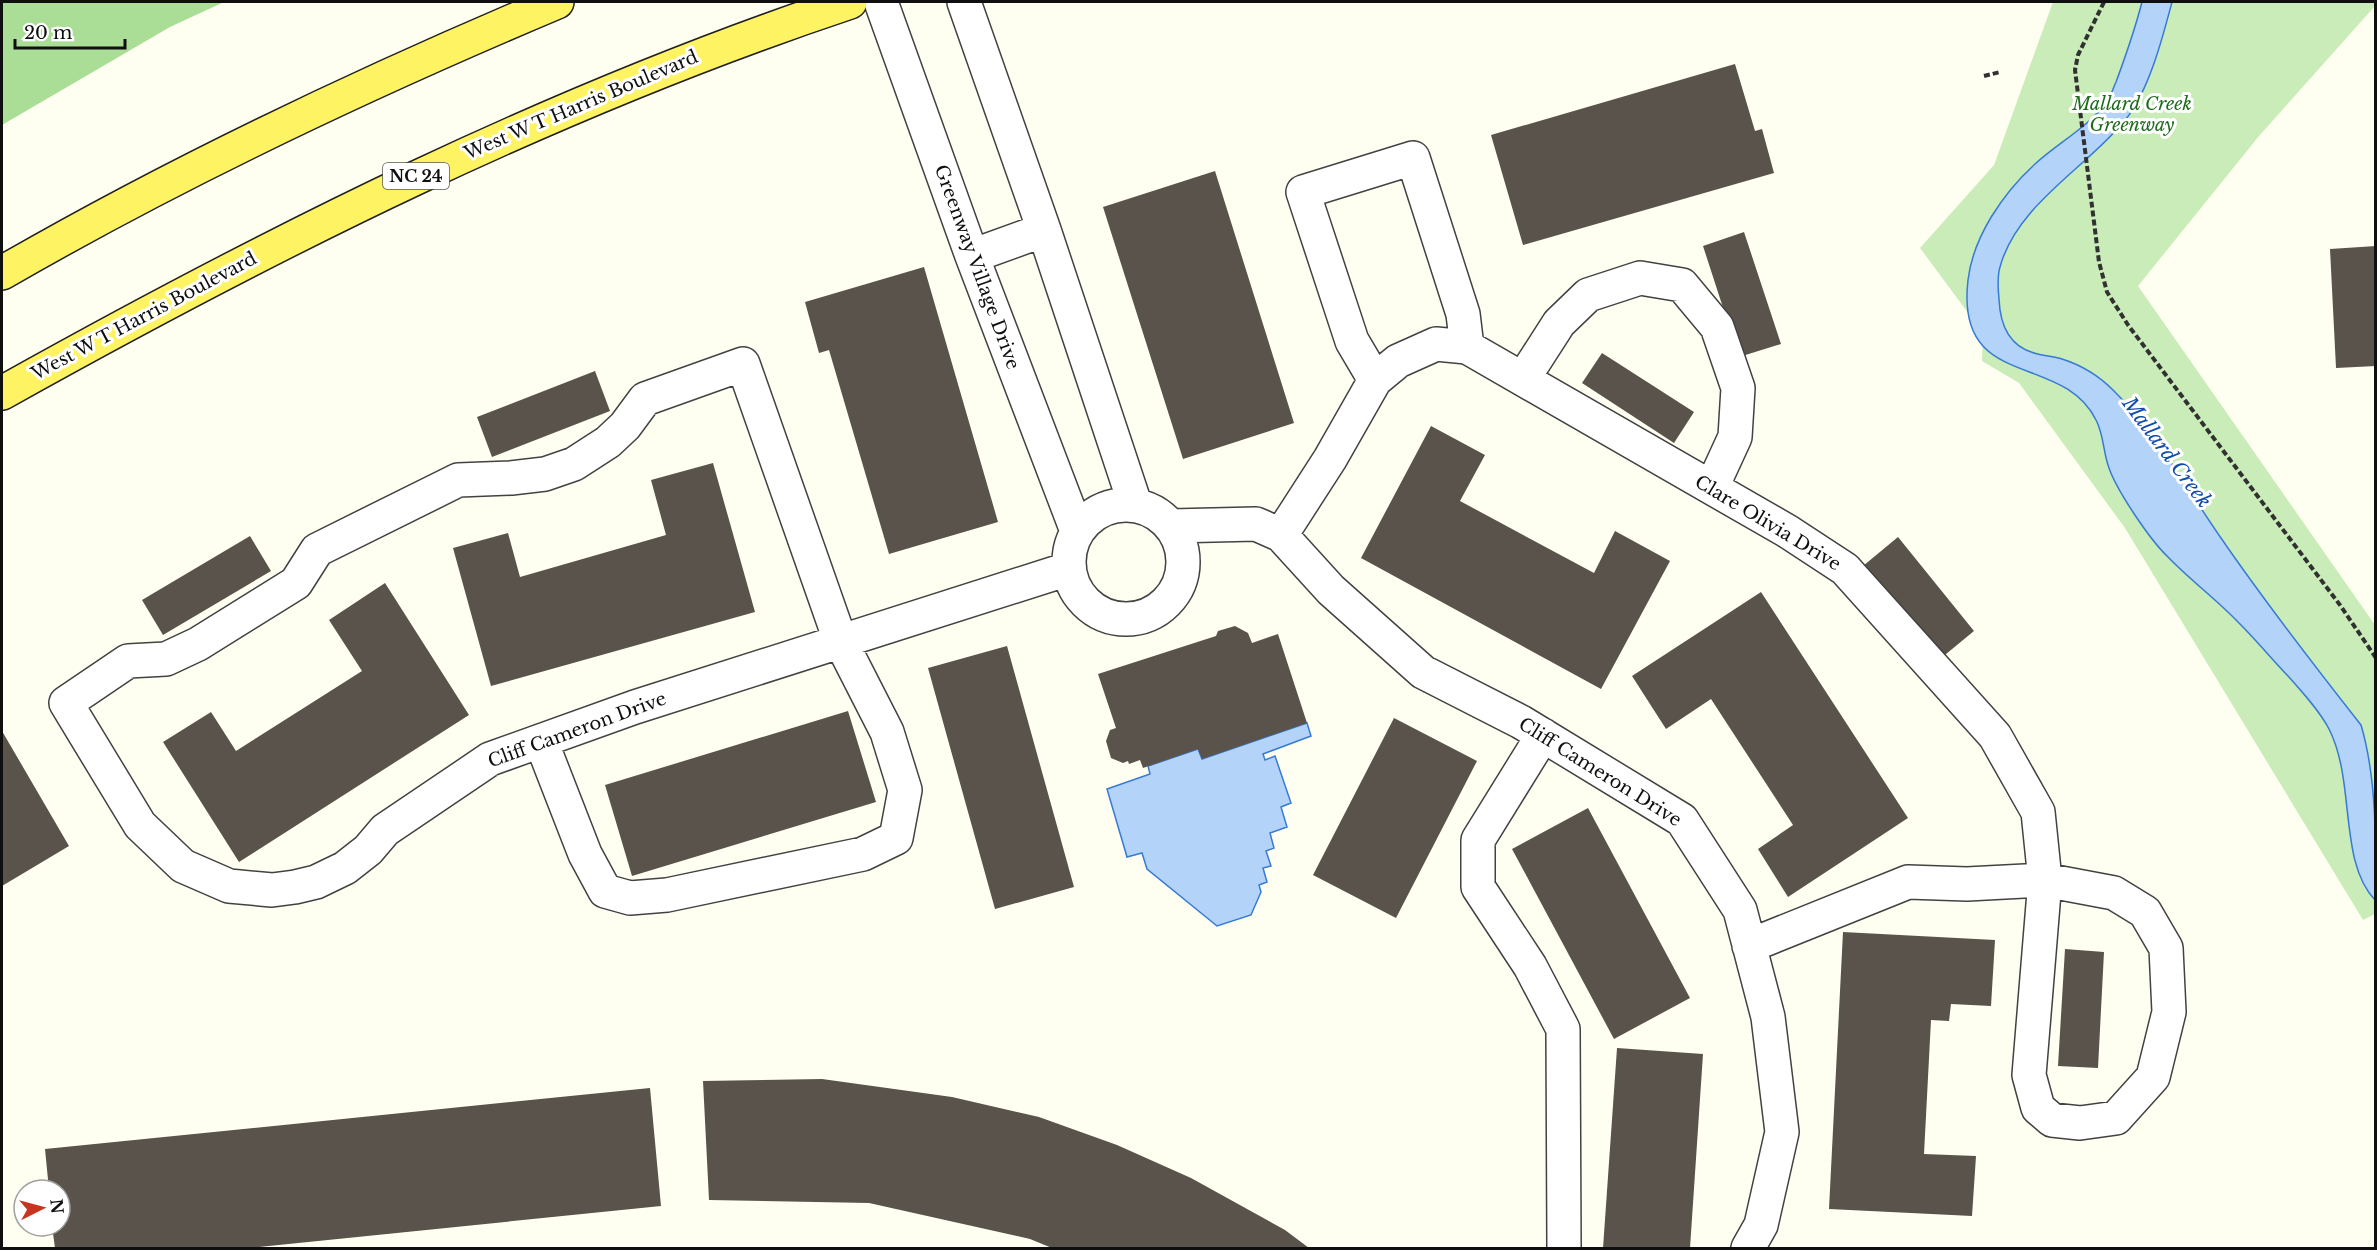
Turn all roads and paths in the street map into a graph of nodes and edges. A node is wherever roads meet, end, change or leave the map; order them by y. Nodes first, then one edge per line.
1 (556, 2) edge
2 (850, 2) edge
3 (881, 2) edge
4 (963, 2) edge
5 (2104, 2) edge
6 (2000, 72) dead end
7 (1984, 76) dead end
8 (1044, 230) junction
9 (972, 256) junction
10 (2, 273) edge
11 (1467, 347) junction
12 (1523, 379) junction
13 (1375, 380) junction
14 (2, 393) edge
15 (1712, 488) junction
16 (1135, 504) junction
17 (1171, 526) junction
18 (1077, 531) junction
19 (1281, 535) junction
20 (1068, 569) junction
21 (840, 640) junction
22 (2376, 658) edge
23 (1543, 735) junction
24 (541, 741) junction
25 (2045, 879) junction
26 (1749, 946) junction
27 (1564, 1248) edge
28 (1748, 1248) edge

1 - 10 main road
2 - 14 main road, West W T Harris Boulevard / NC 24
3 - 9 street, Greenway Village Drive
4 - 8 street
5 - 22 path
6 - 7 path
8 - 9 street
8 - 16 street
9 - 18 street, Greenway Village Drive
11 - 12 street, Clare Olivia Drive
11 - 13 street, Clare Olivia Drive
11 - 13 street
12 - 15 street, Clare Olivia Drive
12 - 15 street
13 - 19 street, Clare Olivia Drive
15 - 25 street, Clare Olivia Drive
16 - 17 street
16 - 18 street
17 - 19 street, Cliff Cameron Drive
17 - 20 street
18 - 20 street
19 - 23 street, Cliff Cameron Drive
20 - 21 street, Cliff Cameron Drive
21 - 24 street, Cliff Cameron Drive
21 - 24 street
21 - 24 street, Cliff Cameron Drive
23 - 26 street, Cliff Cameron Drive
23 - 27 street
25 - 25 street, Clare Olivia Drive
25 - 26 street
26 - 28 street, Cliff Cameron Drive

